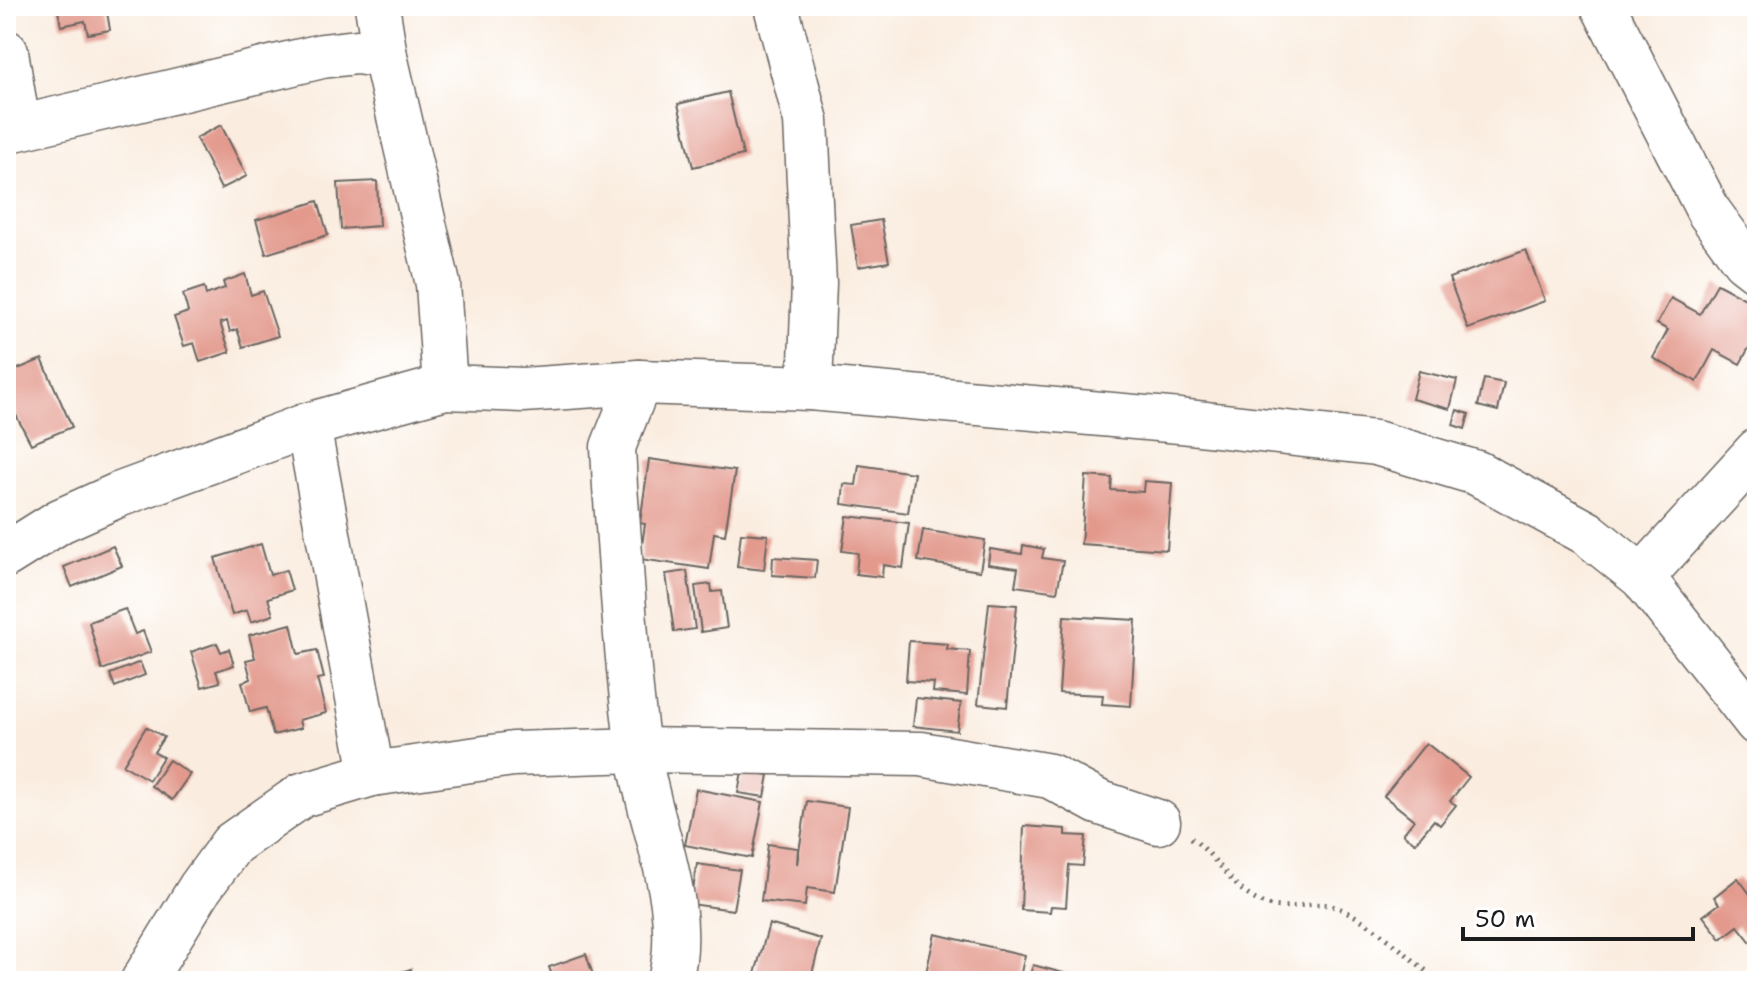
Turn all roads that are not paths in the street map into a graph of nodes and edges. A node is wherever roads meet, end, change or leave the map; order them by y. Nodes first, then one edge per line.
1 (377, 6) edge
2 (776, 6) edge
3 (1603, 6) edge
4 (6, 52) edge
5 (385, 56) junction
6 (12, 128) edge
7 (1757, 270) edge
8 (639, 382) junction
9 (580, 386) junction
10 (445, 387) junction
11 (810, 388) junction
12 (308, 425) junction
13 (613, 447) junction
14 (1757, 451) edge
15 (6, 555) edge
16 (1642, 577) junction
17 (1757, 723) edge
18 (638, 750) junction
19 (372, 774) junction
20 (1158, 822) road end
21 (680, 975) edge
22 (143, 981) edge

1 - 5 street
2 - 11 street
3 - 7 street
4 - 6 street
5 - 6 street
5 - 10 street
8 - 9 street
8 - 11 street
8 - 13 street
9 - 10 street
9 - 13 street
10 - 12 street
11 - 16 street
12 - 15 street
12 - 19 street
13 - 18 street
14 - 16 street
16 - 17 street
18 - 19 street
18 - 20 street
18 - 21 street
19 - 22 street

